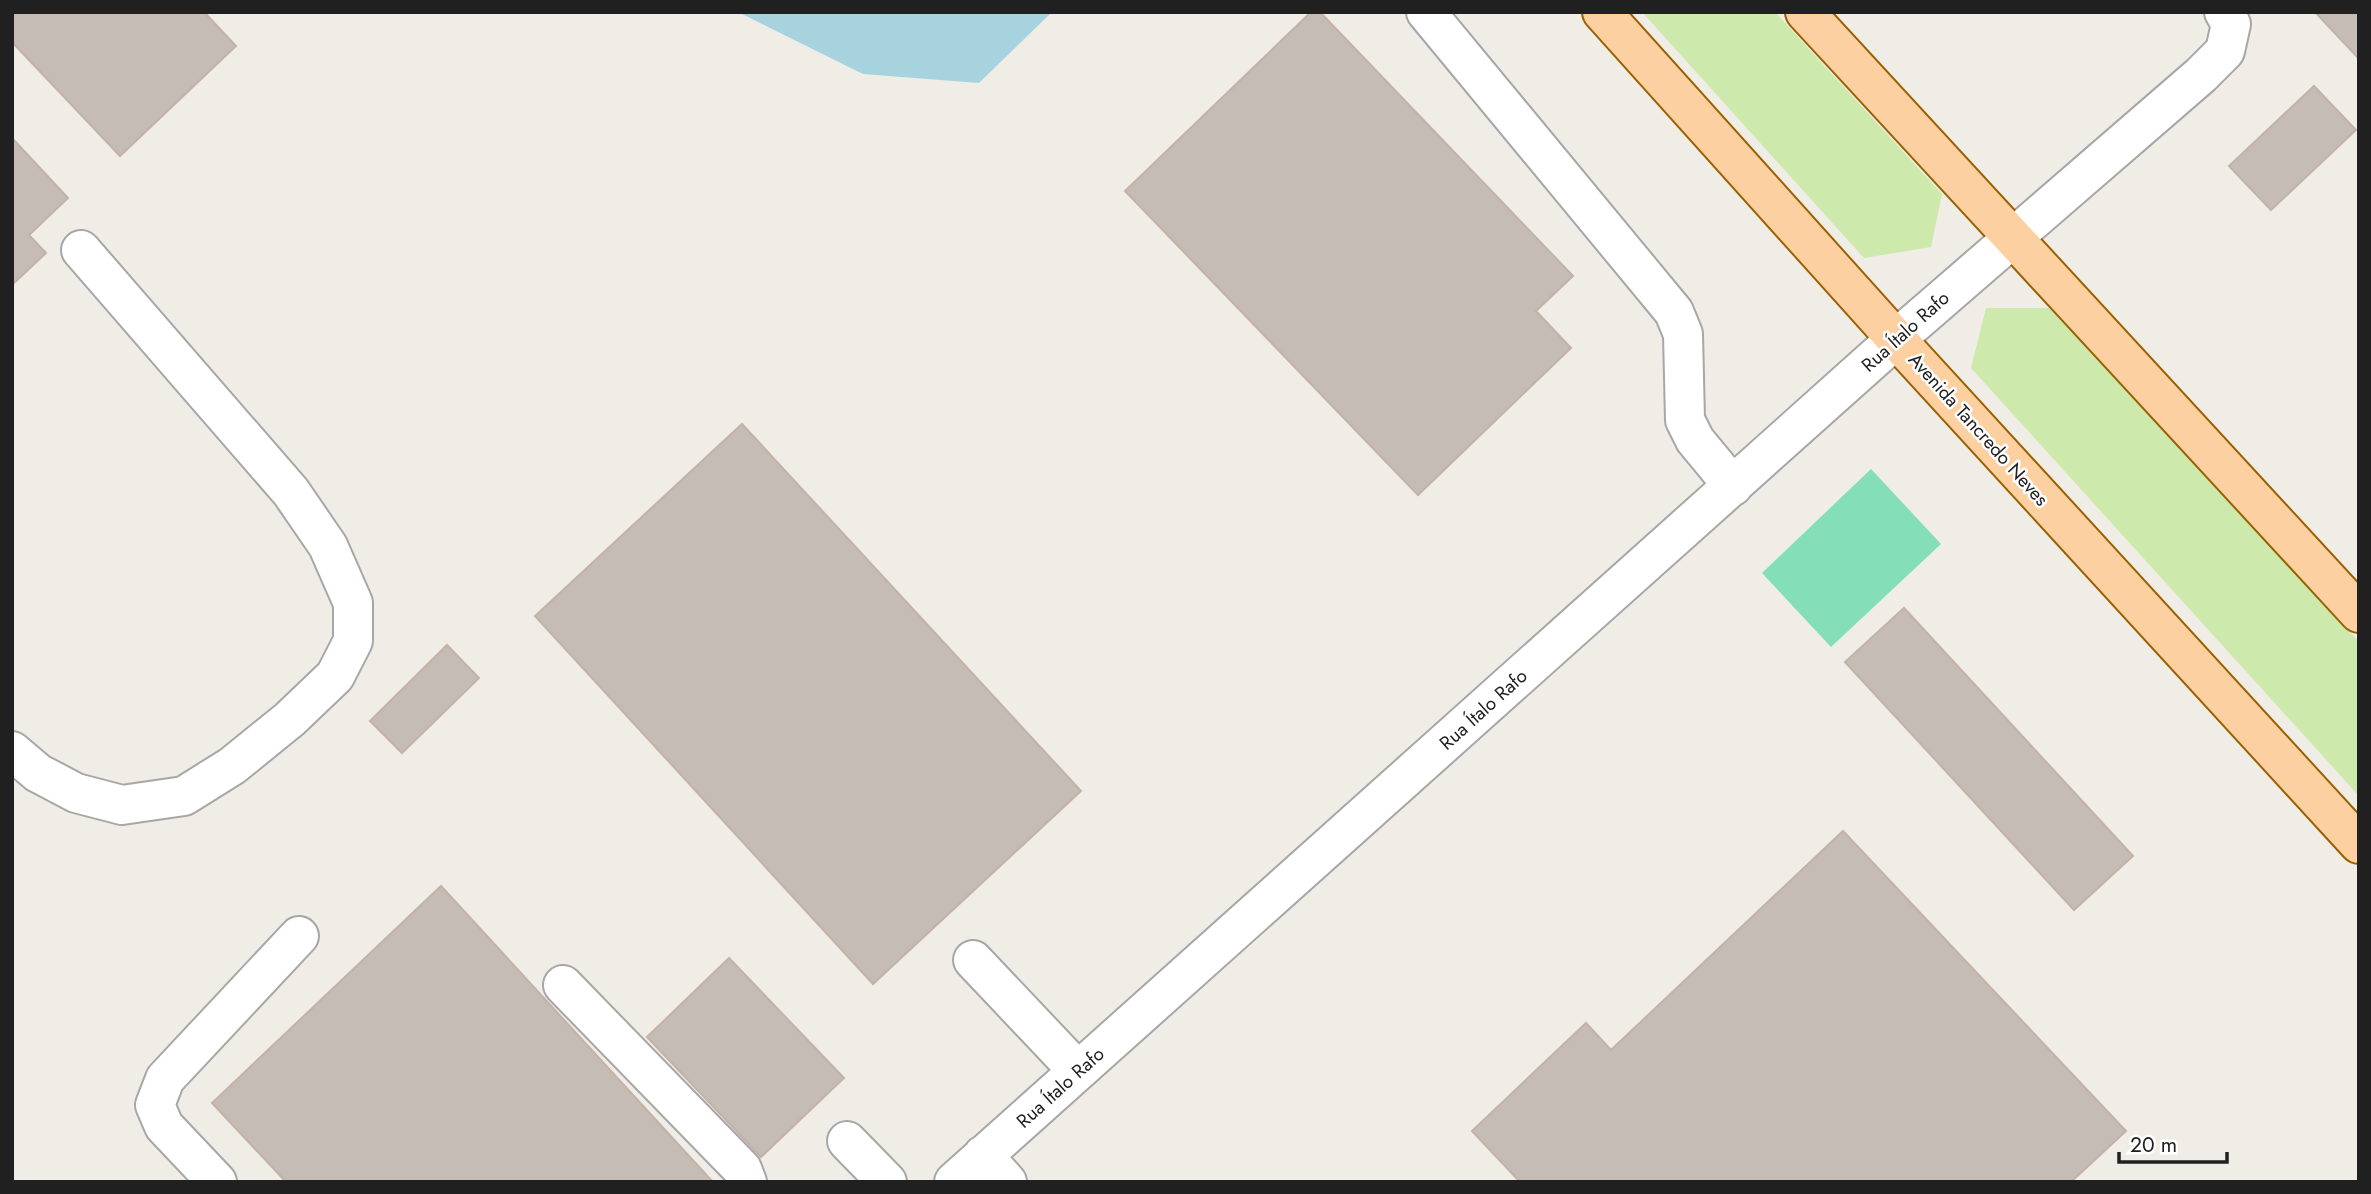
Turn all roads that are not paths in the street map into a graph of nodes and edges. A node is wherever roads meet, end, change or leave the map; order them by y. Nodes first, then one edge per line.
1 (1426, 12) edge
2 (1602, 12) edge
3 (1805, 12) edge
4 (2224, 12) edge
5 (2012, 237) junction
6 (81, 250) dead end
7 (1896, 339) junction
8 (1733, 486) junction
9 (2359, 613) edge
10 (12, 751) edge
11 (2359, 844) edge
12 (299, 936) dead end
13 (973, 960) dead end
14 (563, 985) dead end
15 (1078, 1071) junction
16 (847, 1141) dead end
17 (995, 1168) edge
18 (217, 1182) edge
19 (747, 1182) edge
20 (887, 1182) edge
21 (954, 1182) edge

1 - 8 lane
2 - 7 main road, Avenida Tancredo Neves
3 - 5 main road
4 - 5 lane, Rua Ítalo Rafo
5 - 7 lane, Rua Ítalo Rafo
5 - 9 main road
6 - 10 lane
7 - 8 lane, Rua Ítalo Rafo
7 - 11 main road, Avenida Tancredo Neves
8 - 15 lane, Rua Ítalo Rafo
12 - 18 lane
13 - 15 lane
14 - 19 lane
15 - 17 lane, Rua Ítalo Rafo
16 - 20 lane
17 - 21 lane, Rua Ítalo Rafo

